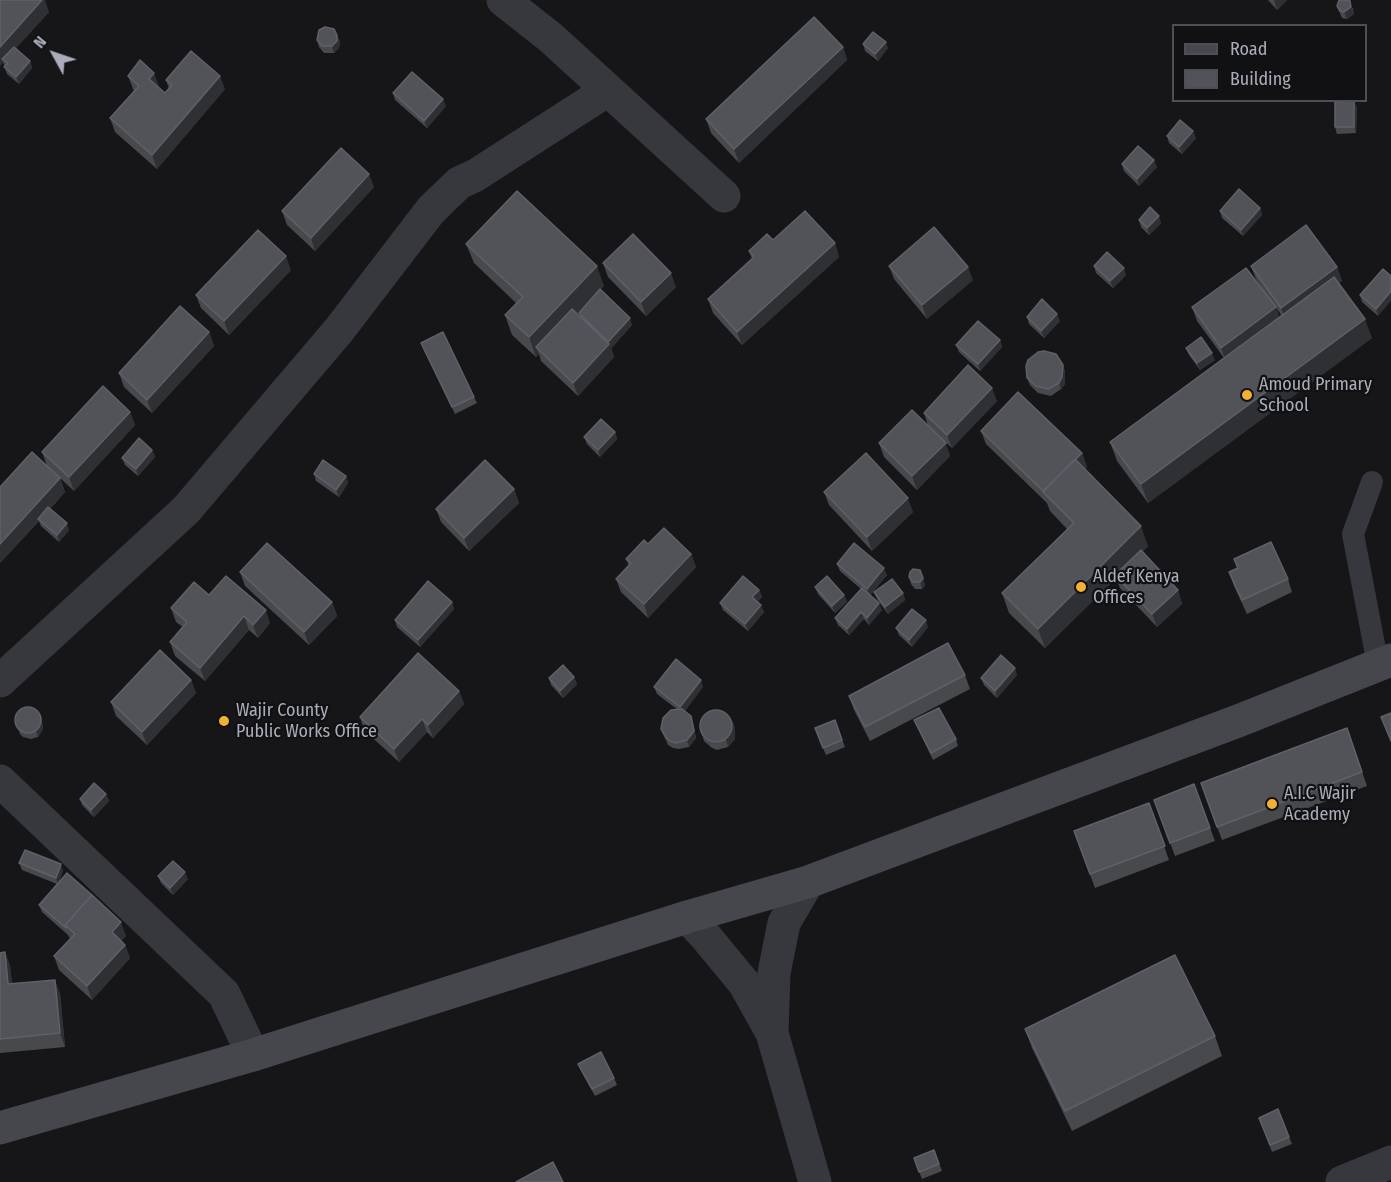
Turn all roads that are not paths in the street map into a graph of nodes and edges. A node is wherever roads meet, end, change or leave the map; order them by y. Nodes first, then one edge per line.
1 (503, 0) edge
2 (608, 90) junction
3 (724, 196) dead end
4 (1372, 482) dead end
5 (1384, 662) edge
6 (0, 681) edge
7 (0, 781) edge
8 (808, 882) junction
9 (687, 917) junction
10 (772, 1033) junction
11 (253, 1055) junction
12 (0, 1128) edge
13 (1391, 1162) edge
14 (815, 1182) edge
15 (1342, 1182) edge

1 - 2 street
2 - 3 street
2 - 6 street
4 - 5 lane
5 - 8 street
7 - 11 street
8 - 9 street
8 - 10 street
9 - 10 street
9 - 11 street
10 - 14 street
11 - 12 street
13 - 15 street

